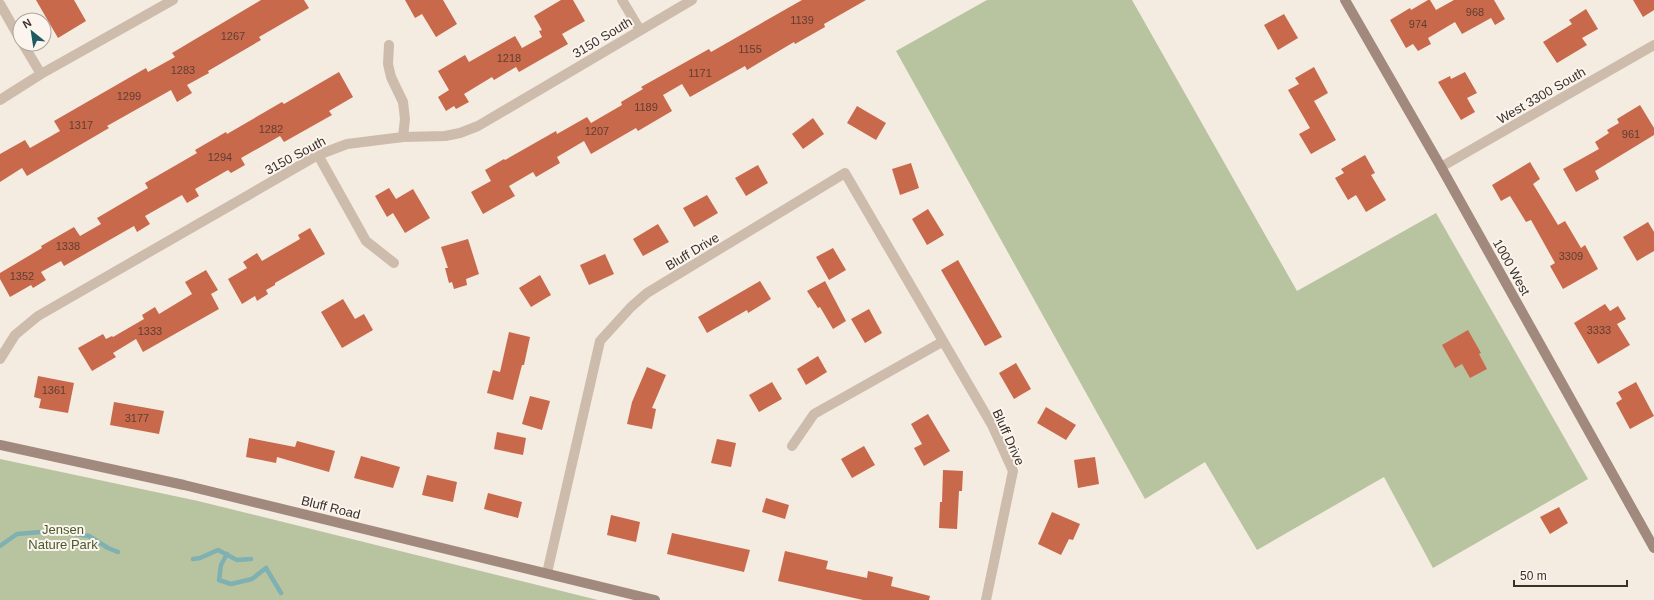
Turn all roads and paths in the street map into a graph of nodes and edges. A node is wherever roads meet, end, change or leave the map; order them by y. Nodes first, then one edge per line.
1 (173, 0) edge
2 (622, 0) edge
3 (692, 0) edge
4 (1344, 0) edge
5 (0, 4) edge
6 (12, 25) edge
7 (640, 30) junction
8 (389, 45) dead end
9 (1654, 45) edge
10 (28, 52) edge
11 (41, 74) junction
12 (0, 100) edge
13 (403, 137) junction
14 (318, 155) junction
15 (1441, 167) junction
16 (394, 263) dead end
17 (942, 342) junction
18 (0, 359) edge
19 (0, 445) edge
20 (792, 446) dead end
21 (1654, 548) edge
22 (547, 573) junction
23 (654, 600) edge
24 (986, 600) edge

1 - 11 street
2 - 7 street
3 - 7 street, 3150 South
4 - 15 main road, 1000 West
5 - 6 street
7 - 13 street, 3150 South
8 - 13 street
9 - 15 street, West 3300 South
10 - 11 street
11 - 12 street
13 - 14 street, 3150 South
14 - 16 street
14 - 18 street, 3150 South
15 - 21 main road, 1000 West
17 - 20 street
17 - 22 street, Bluff Drive
17 - 24 street, Bluff Drive
19 - 22 main road, Bluff Road
22 - 23 main road, Bluff Road

